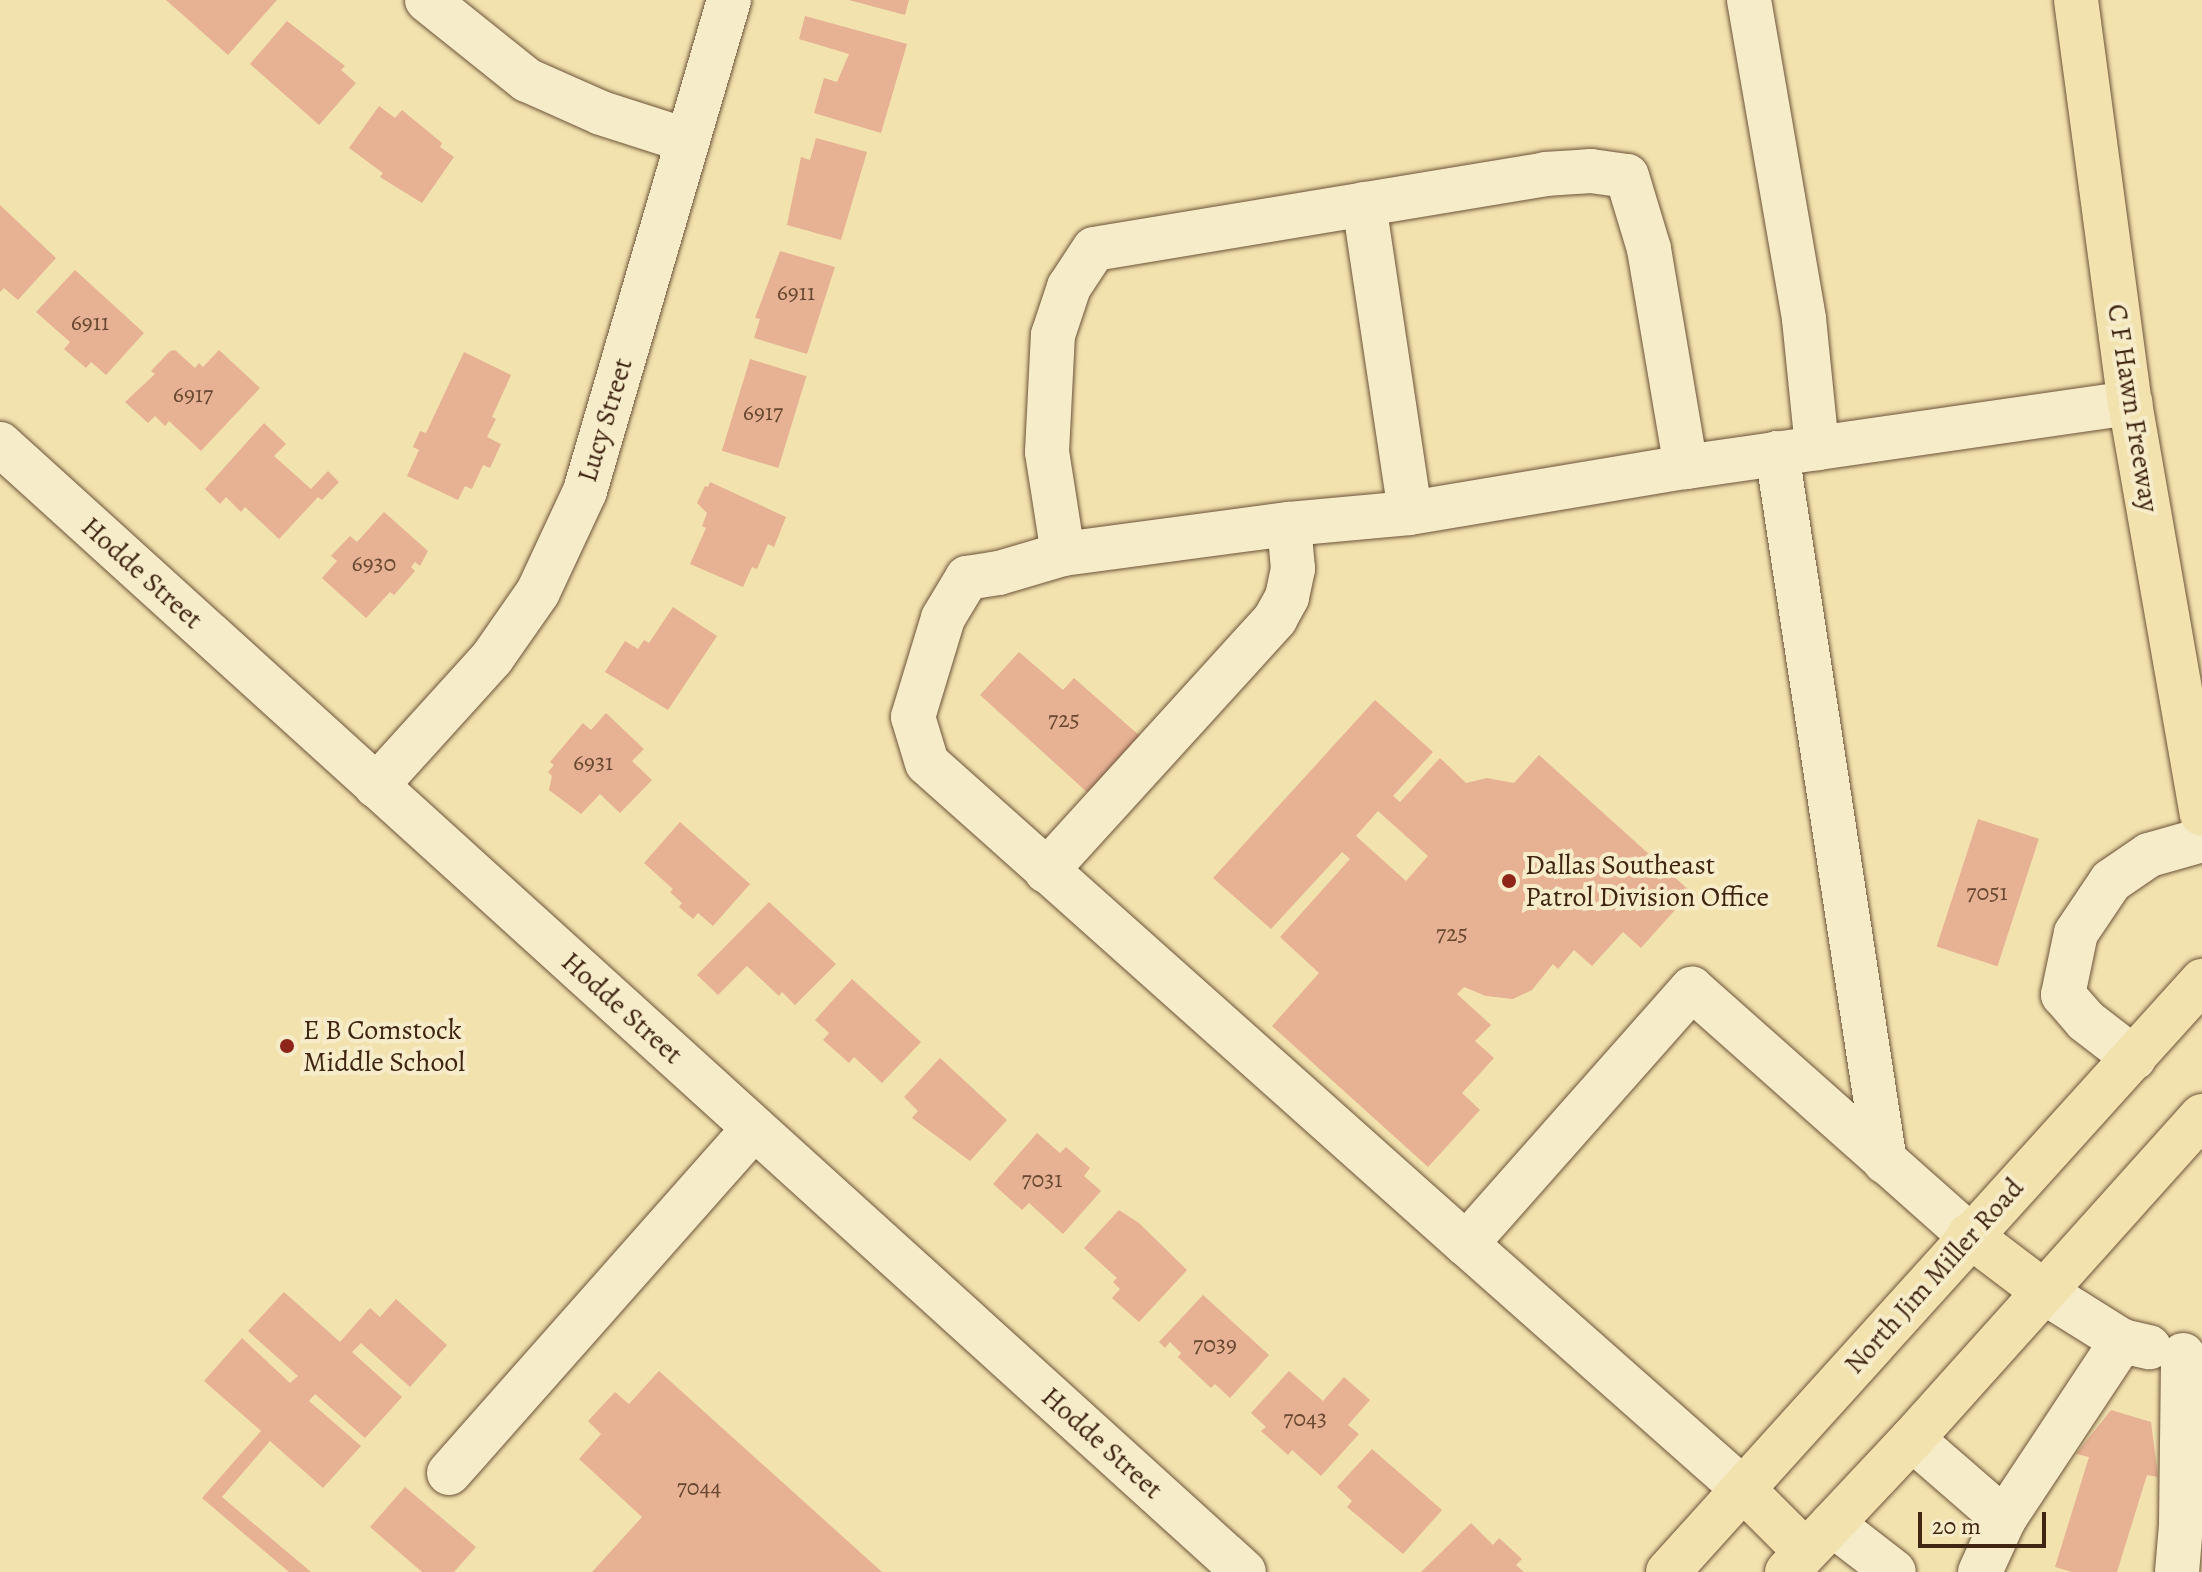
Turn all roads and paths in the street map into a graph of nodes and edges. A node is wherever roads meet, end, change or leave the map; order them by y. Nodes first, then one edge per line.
1 (427, 0) edge
2 (729, 0) edge
3 (1749, 0) edge
4 (2076, 0) edge
5 (688, 141) junction
6 (1364, 204) junction
7 (2130, 403) junction
8 (0, 444) edge
9 (1797, 451) junction
10 (1686, 467) junction
11 (1410, 513) junction
12 (1289, 524) junction
13 (1063, 554) junction
14 (376, 786) junction
15 (2202, 814) edge
16 (2202, 840) edge
17 (1046, 871) junction
18 (2202, 981) edge
19 (2134, 1058) junction
20 (2202, 1116) edge
21 (754, 1128) junction
22 (1885, 1162) junction
23 (1969, 1235) junction
24 (1466, 1244) junction
25 (2044, 1292) junction
26 (2122, 1341) junction
27 (2192, 1353) edge
28 (1912, 1439) junction
29 (449, 1473) dead end
30 (1743, 1489) junction
31 (2004, 1519) junction
32 (2192, 1524) edge
33 (1808, 1549) edge
34 (1244, 1572) edge
35 (1668, 1572) edge
36 (1894, 1572) edge
37 (1980, 1572) edge
38 (2177, 1572) edge

1 - 5 street
2 - 5 street, Lucy Street
3 - 9 street
4 - 7 main road, C F Hawn Freeway
5 - 14 street, Lucy Street
6 - 10 street
6 - 11 street
6 - 13 street
7 - 9 street
7 - 15 main road, C F Hawn Freeway
8 - 14 street, Hodde Street
9 - 10 street
9 - 22 street
10 - 11 street
11 - 12 street
12 - 13 street
12 - 17 street
13 - 17 street
14 - 21 street, Hodde Street
16 - 19 street
17 - 24 street
18 - 19 main road, North Jim Miller Road
19 - 23 main road, North Jim Miller Road
20 - 25 main road
21 - 29 street
21 - 34 street, Hodde Street
22 - 23 street
22 - 24 street
23 - 25 main road
23 - 30 main road, North Jim Miller Road
24 - 30 street
25 - 26 street
25 - 28 main road
26 - 27 street
26 - 31 street
27 - 32 street
28 - 31 street
28 - 33 main road
30 - 33 main road
30 - 35 main road, North Jim Miller Road
31 - 37 street
32 - 38 street
33 - 36 street

